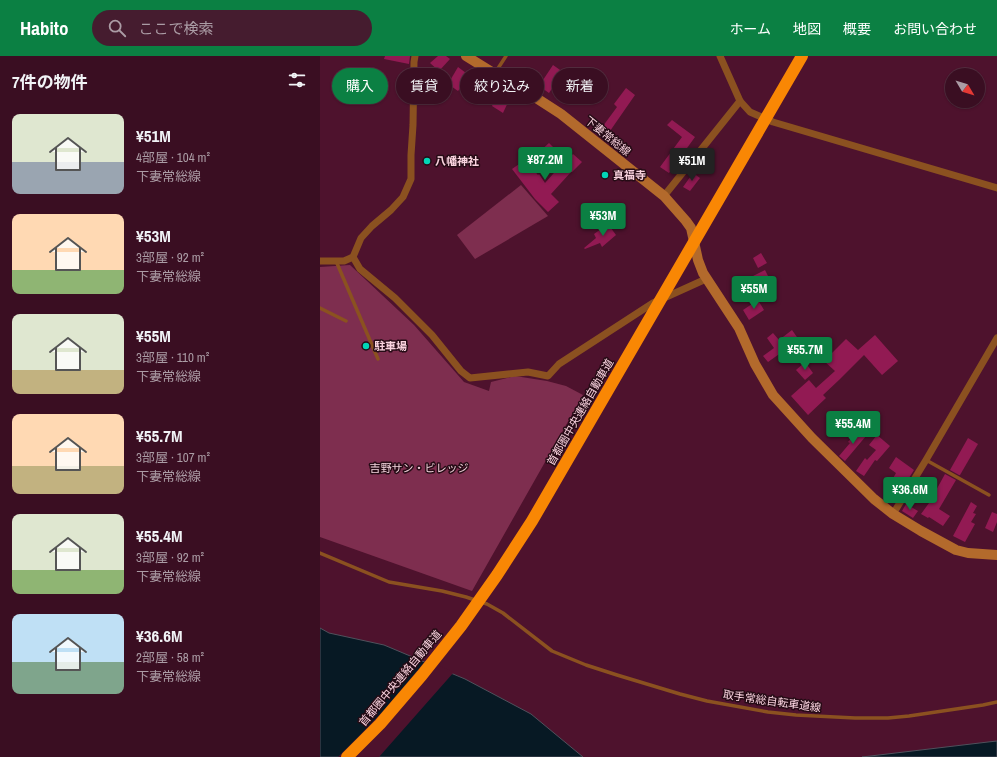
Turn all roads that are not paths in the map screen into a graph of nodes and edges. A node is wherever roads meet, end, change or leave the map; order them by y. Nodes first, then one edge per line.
1 (415, 56) edge
2 (466, 56) edge
3 (506, 56) edge
4 (720, 56) edge
5 (802, 56) edge
6 (485, 68) edge
7 (499, 68) edge
8 (740, 100) junction
9 (544, 103) edge
10 (997, 188) edge
11 (664, 196) junction
12 (353, 257) junction
13 (320, 261) edge
14 (336, 261) junction
15 (706, 279) junction
16 (320, 308) edge
17 (346, 321) dead end
18 (997, 338) edge
19 (378, 359) dead end
20 (926, 460) junction
21 (989, 495) dead end
22 (893, 514) junction
23 (320, 553) edge
24 (997, 555) edge
25 (997, 702) edge
26 (347, 757) edge

1 - 12 street
2 - 6 main road, 下妻常総線
3 - 7 lane
4 - 8 street
5 - 26 highway, 首都圏中央連絡自動車道, bridge
8 - 10 street
8 - 11 street
9 - 11 main road, 下妻常総線
11 - 15 main road, 下妻常総線
12 - 14 street
12 - 15 street
13 - 14 street
14 - 19 lane
15 - 22 main road, 下妻常総線
16 - 17 lane
18 - 20 street
20 - 21 lane
20 - 22 street
22 - 24 main road, 下妻常総線
23 - 25 lane, 取手常総自転車道線

